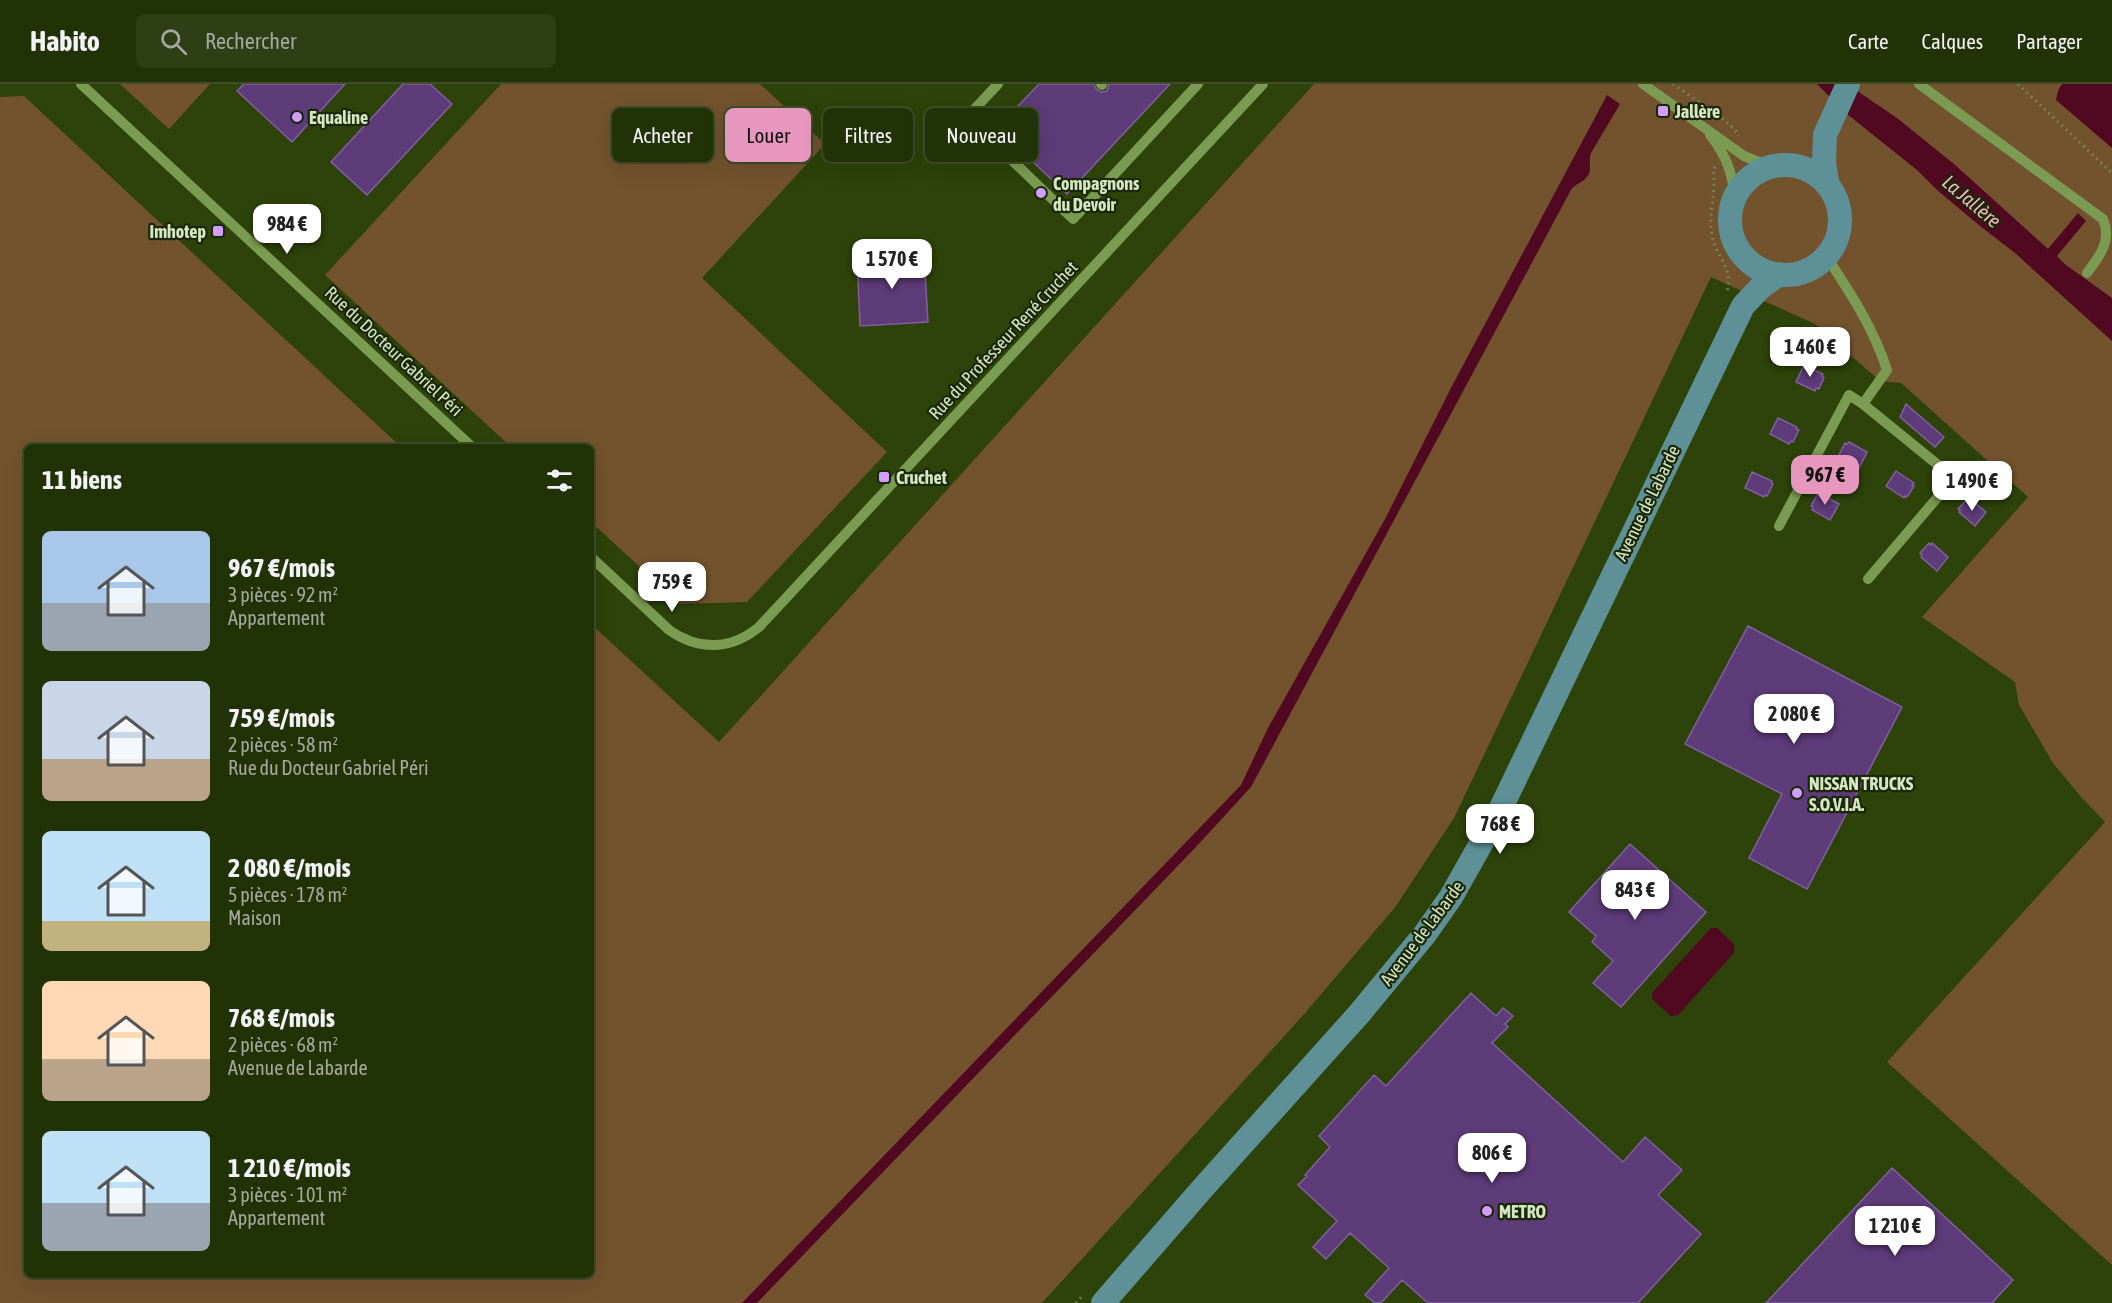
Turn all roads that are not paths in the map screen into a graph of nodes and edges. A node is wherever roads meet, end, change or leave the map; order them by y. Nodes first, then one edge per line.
1 (81, 84) edge
2 (998, 84) edge
3 (1198, 84) edge
4 (1263, 84) edge
5 (1643, 84) edge
6 (1848, 84) edge
7 (1919, 84) edge
8 (1825, 135) junction
9 (1729, 153) junction
10 (1777, 166) junction
11 (1828, 186) junction
12 (1735, 197) junction
13 (1743, 254) junction
14 (1826, 256) junction
15 (2087, 273) dead end
16 (1779, 274) junction
17 (1734, 303) junction
18 (1863, 404) junction
19 (469, 444) edge
20 (1779, 526) dead end
21 (594, 560) edge
22 (1868, 579) dead end
23 (1095, 1297) edge

1 - 19 street, Rue du Docteur Gabriel Péri
2 - 3 street
4 - 21 street, Rue du Professeur René Cruchet
5 - 9 street
6 - 8 main road
7 - 15 street
8 - 10 main road
8 - 11 main road
9 - 10 street
9 - 12 street
10 - 11 main road
10 - 12 main road
11 - 14 main road
12 - 13 main road
13 - 16 main road
13 - 17 main road, Avenue de Labarde
14 - 16 main road
14 - 18 street
16 - 17 main road, Avenue de Labarde
17 - 23 main road, Avenue de Labarde
18 - 20 street
18 - 22 street

